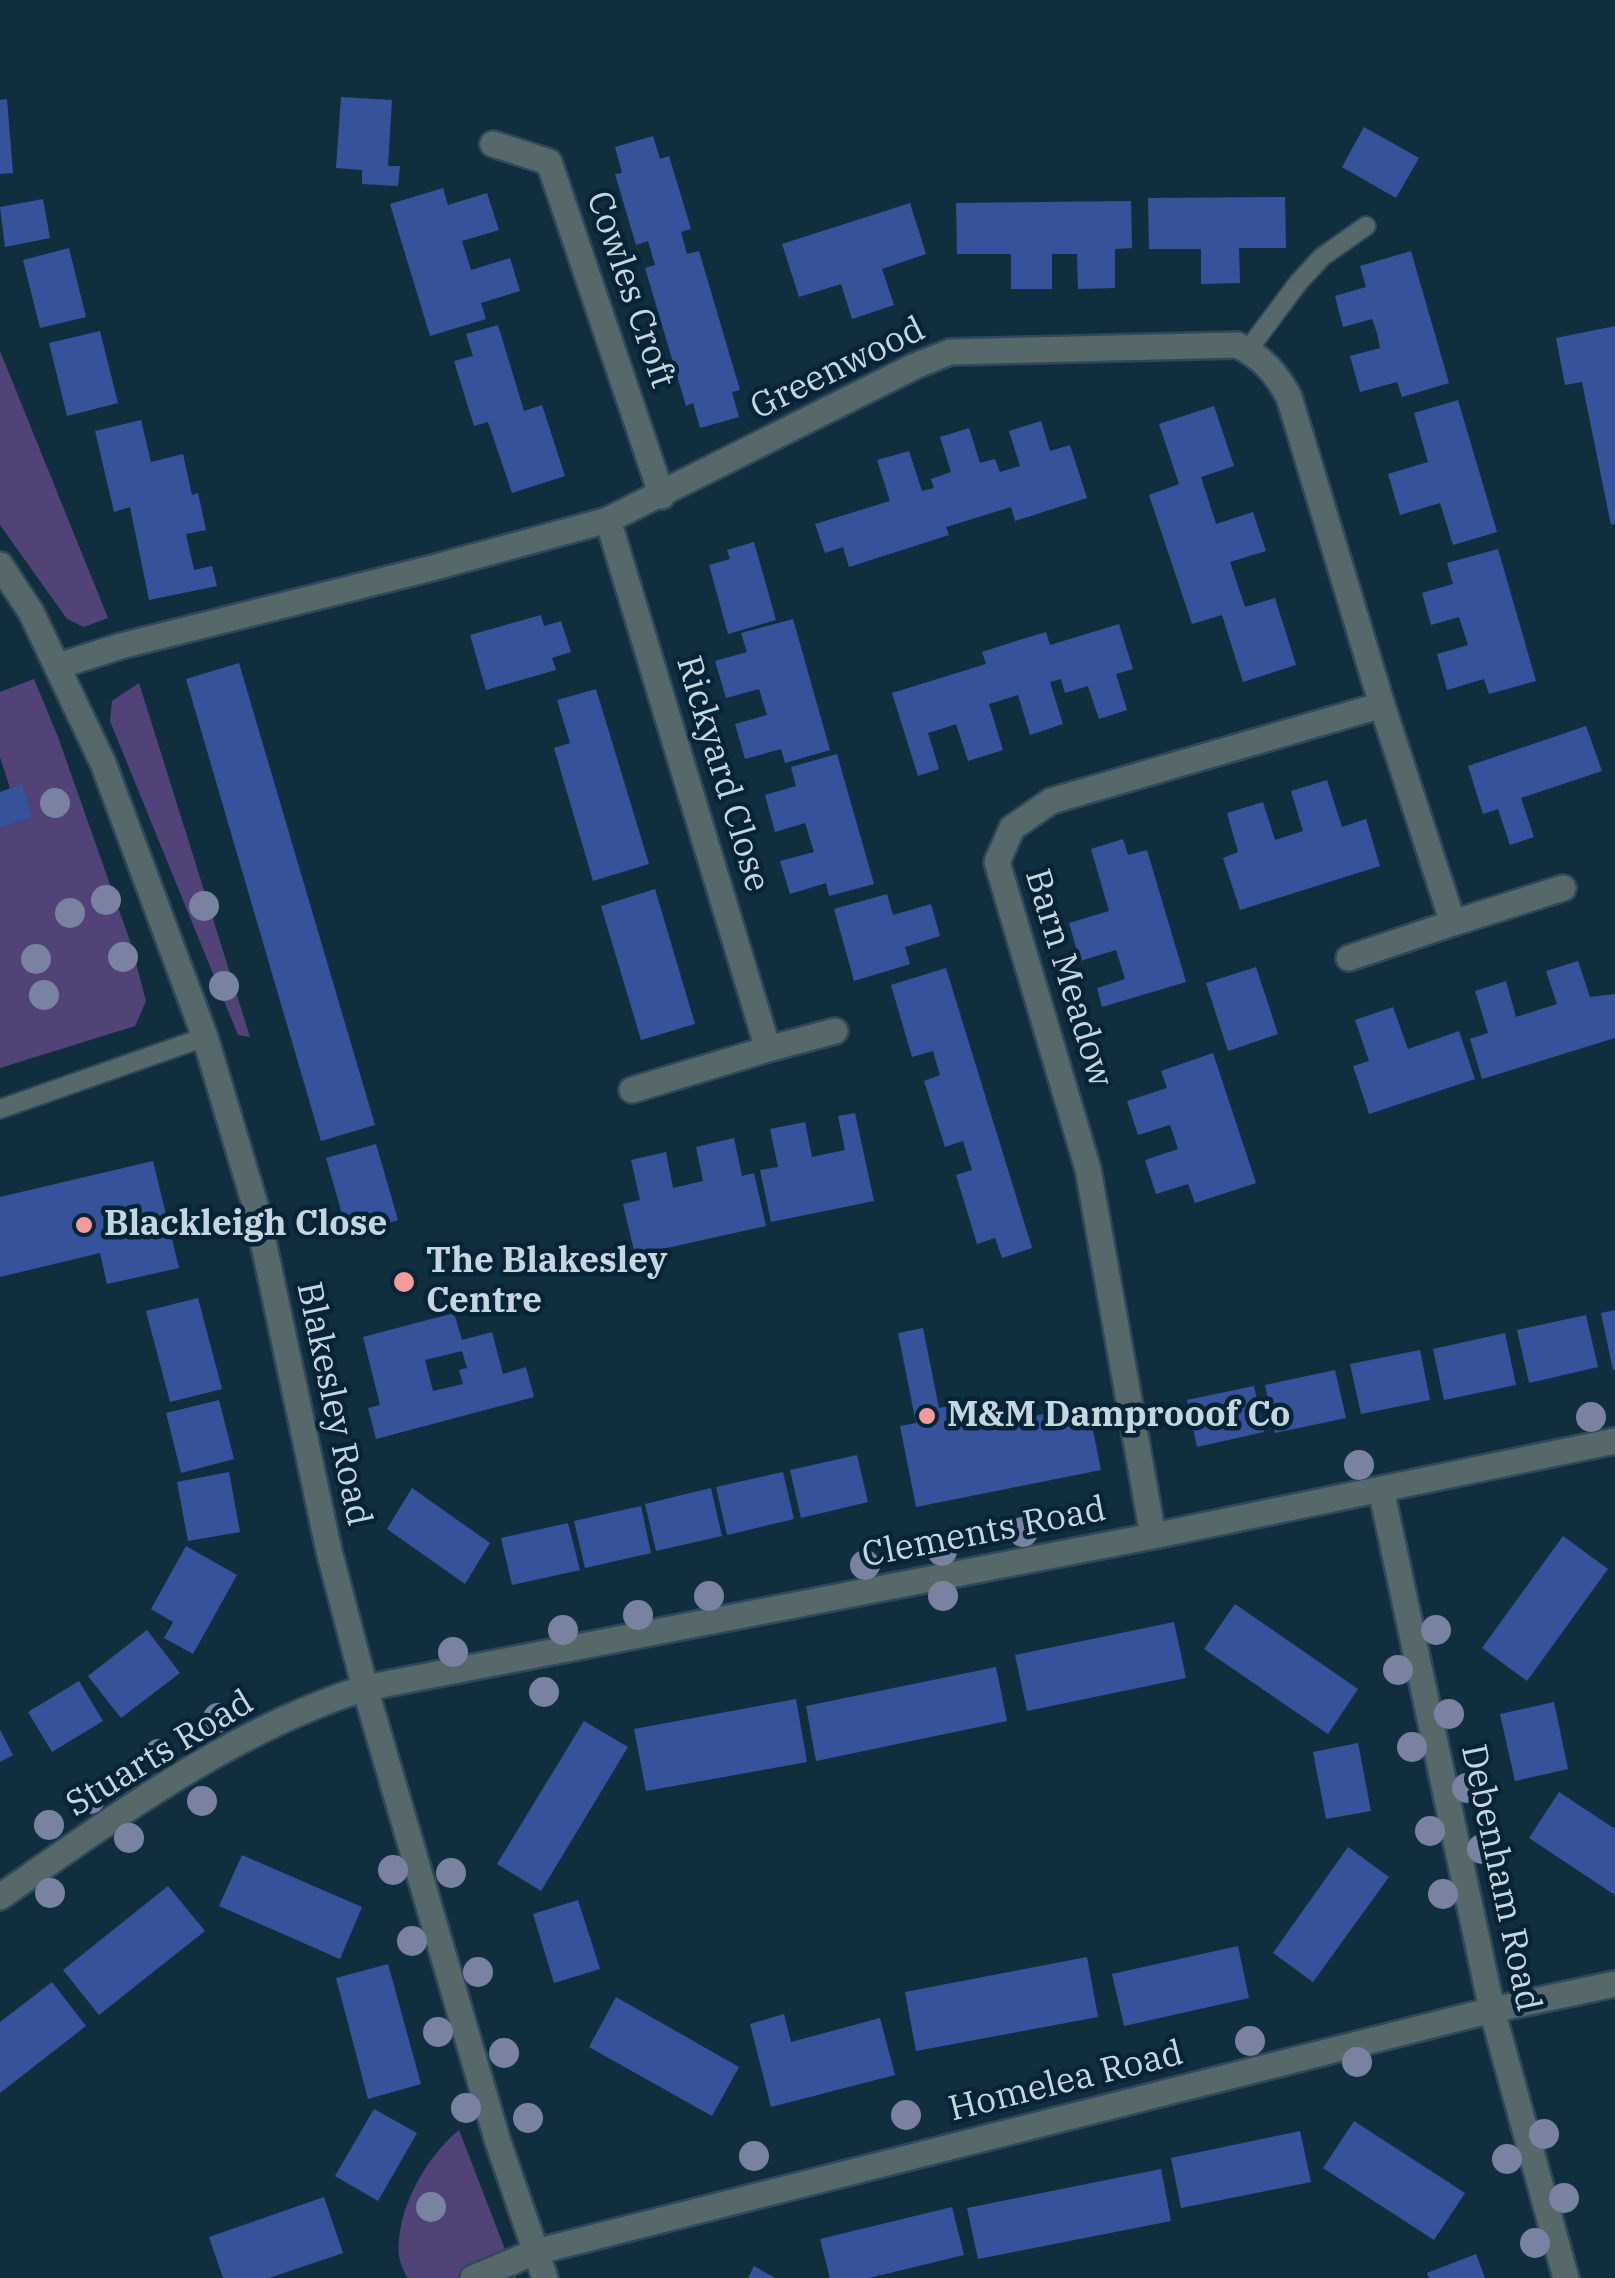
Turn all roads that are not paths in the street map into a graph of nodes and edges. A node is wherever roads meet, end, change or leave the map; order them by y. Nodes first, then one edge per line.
1 (493, 144) dead end
2 (1366, 226) dead end
3 (1248, 350) junction
4 (662, 496) junction
5 (608, 520) junction
6 (0, 565) edge
7 (58, 666) junction
8 (1382, 705) junction
9 (1564, 888) dead end
10 (1453, 922) junction
11 (1349, 958) dead end
12 (835, 1031) dead end
13 (205, 1037) junction
14 (768, 1049) junction
15 (632, 1090) dead end
16 (0, 1109) edge
17 (1615, 1441) edge
18 (1381, 1489) junction
19 (1153, 1536) junction
20 (364, 1688) junction
21 (0, 1896) edge
22 (1615, 1984) edge
23 (1492, 2010) junction
24 (535, 2252) junction
25 (473, 2278) edge
26 (545, 2278) edge
27 (1566, 2278) edge

1 - 4 street, Cowles Croft
2 - 3 lane
3 - 4 street, Greenwood
3 - 8 street
4 - 5 street, Greenwood
5 - 7 street, Greenwood
5 - 14 street, Rickyard Close
6 - 7 street, Blakesley Road
7 - 13 street, Blakesley Road
8 - 10 street
8 - 19 street, Barn Meadow
9 - 10 street
10 - 11 street
12 - 14 street
13 - 16 lane
13 - 20 street, Blakesley Road
14 - 15 street
17 - 18 street, Clements Road
18 - 19 street, Clements Road
18 - 23 street, Debenham Road
19 - 20 street, Clements Road
20 - 21 street, Stuarts Road
20 - 24 street, Blakesley Road
22 - 23 street, Homelea Road
23 - 24 street, Homelea Road
23 - 27 street, Debenham Road
24 - 25 street, Homelea Road
24 - 26 street, Blakesley Road

